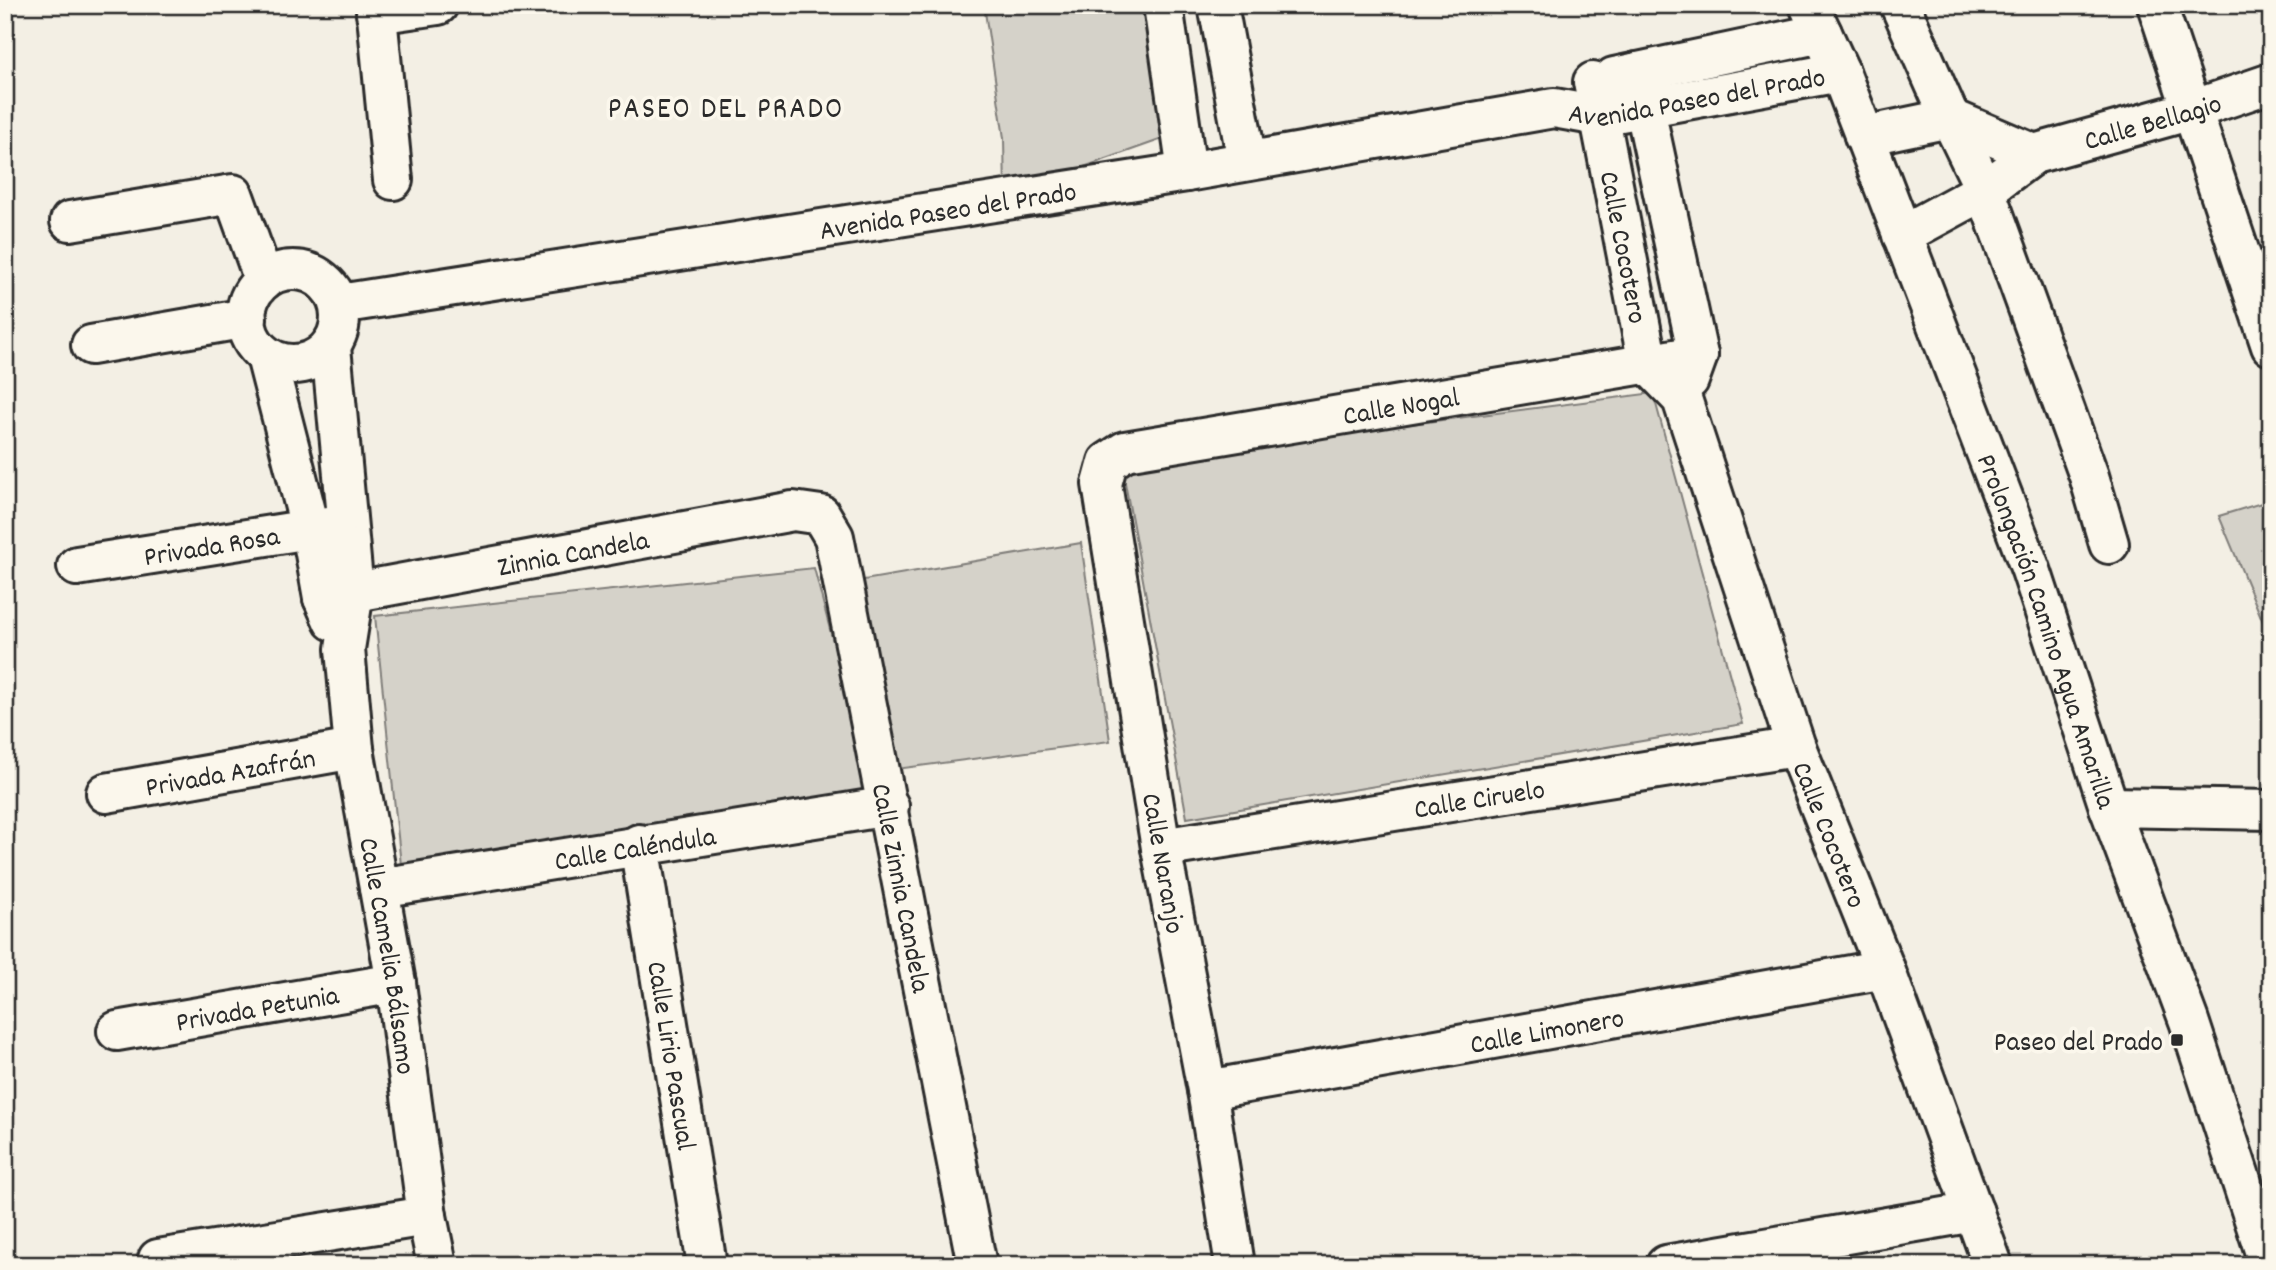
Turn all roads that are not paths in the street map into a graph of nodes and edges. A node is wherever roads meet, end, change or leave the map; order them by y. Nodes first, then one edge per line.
1 (438, 5) edge
2 (1163, 5) edge
3 (1218, 5) edge
4 (1900, 5) edge
5 (2157, 5) edge
6 (376, 10) edge
7 (1816, 19) edge
8 (1840, 72) junction
9 (2271, 83) edge
10 (1642, 90) junction
11 (1596, 99) junction
12 (2192, 110) junction
13 (1950, 118) junction
14 (1864, 136) junction
15 (2034, 153) junction
16 (1247, 161) junction
17 (1186, 172) junction
18 (393, 180) dead end
19 (1986, 190) junction
20 (70, 220) dead end
21 (1902, 235) junction
22 (264, 280) junction
23 (339, 304) junction
24 (247, 318) junction
25 (91, 345) dead end
26 (2271, 346) edge
27 (331, 347) junction
28 (1698, 355) junction
29 (266, 356) junction
30 (1647, 365) junction
31 (1682, 399) junction
32 (1108, 462) joint
33 (821, 515) joint
34 (348, 522) junction
35 (310, 531) junction
36 (2109, 544) dead end
37 (77, 566) dead end
38 (338, 595) junction
39 (1796, 747) junction
40 (354, 749) junction
41 (106, 793) dead end
42 (889, 806) junction
43 (2109, 807) junction
44 (2271, 810) edge
45 (639, 844) junction
46 (1161, 848) junction
47 (379, 888) junction
48 (1885, 969) junction
49 (396, 983) junction
50 (117, 1031) dead end
51 (1207, 1090) junction
52 (1974, 1212) junction
53 (427, 1216) junction
54 (158, 1259) dead end
55 (437, 1265) edge
56 (707, 1265) edge
57 (977, 1265) edge
58 (1235, 1265) edge
59 (1666, 1265) edge
60 (1993, 1265) edge
61 (2269, 1265) edge

1 - 6 street
2 - 17 street
3 - 16 street
4 - 13 street
5 - 12 street
6 - 18 street
7 - 8 street, Prolongación Camino Agua Amarilla
7 - 10 street, Avenida Paseo del Prado
8 - 10 street, Avenida Paseo del Prado
8 - 14 street, Prolongación Camino Agua Amarilla
9 - 12 street, Calle Bellagio
10 - 11 street, Avenida Paseo del Prado
10 - 28 street, Calle Cocotero
11 - 16 street, Avenida Paseo del Prado
11 - 30 street, Calle Cocotero
12 - 15 street, Calle Bellagio
12 - 26 street
13 - 14 street
13 - 15 street
13 - 19 street
14 - 21 street, Prolongación Camino Agua Amarilla
15 - 19 street
16 - 17 street, Avenida Paseo del Prado
17 - 23 street, Avenida Paseo del Prado
19 - 21 street
19 - 36 street
20 - 22 street
21 - 43 street, Prolongación Camino Agua Amarilla
22 - 23 street
22 - 24 street
23 - 27 street
24 - 25 street
24 - 29 street
27 - 29 street
27 - 34 street, Calle Camelia Bálsamo
28 - 30 street, Calle Nogal
28 - 31 street
29 - 35 street, Calle Camelia Bálsamo
30 - 31 street, Calle Cocotero
30 - 32 street, Calle Nogal
31 - 39 street, Calle Cocotero
32 - 46 street, Calle Naranjo
33 - 38 street, Zinnia Candela
33 - 42 street, Calle Zinnia Candela
34 - 35 street, Privada Rosa
34 - 38 street, Calle Camelia Bálsamo
35 - 37 street, Privada Rosa
35 - 38 street, Calle Camelia Bálsamo
38 - 40 street, Calle Camelia Bálsamo
39 - 46 street, Calle Ciruelo
39 - 48 street, Calle Cocotero
40 - 41 street, Privada Azafrán
40 - 47 street, Calle Camelia Bálsamo
42 - 45 street, Calle Caléndula
42 - 57 street, Calle Zinnia Candela
43 - 44 street
43 - 61 street, Prolongación Camino Agua Amarilla
45 - 47 street, Calle Caléndula
45 - 56 street, Calle Lirio Pascual
46 - 51 street, Calle Naranjo
47 - 49 street, Calle Camelia Bálsamo
48 - 51 street, Calle Limonero
48 - 52 street, Calle Cocotero
49 - 50 street, Privada Petunia
49 - 53 street, Calle Camelia Bálsamo
51 - 58 street, Calle Naranjo
52 - 59 street
52 - 60 street, Calle Cocotero
53 - 54 street
53 - 55 street, Calle Camelia Bálsamo

